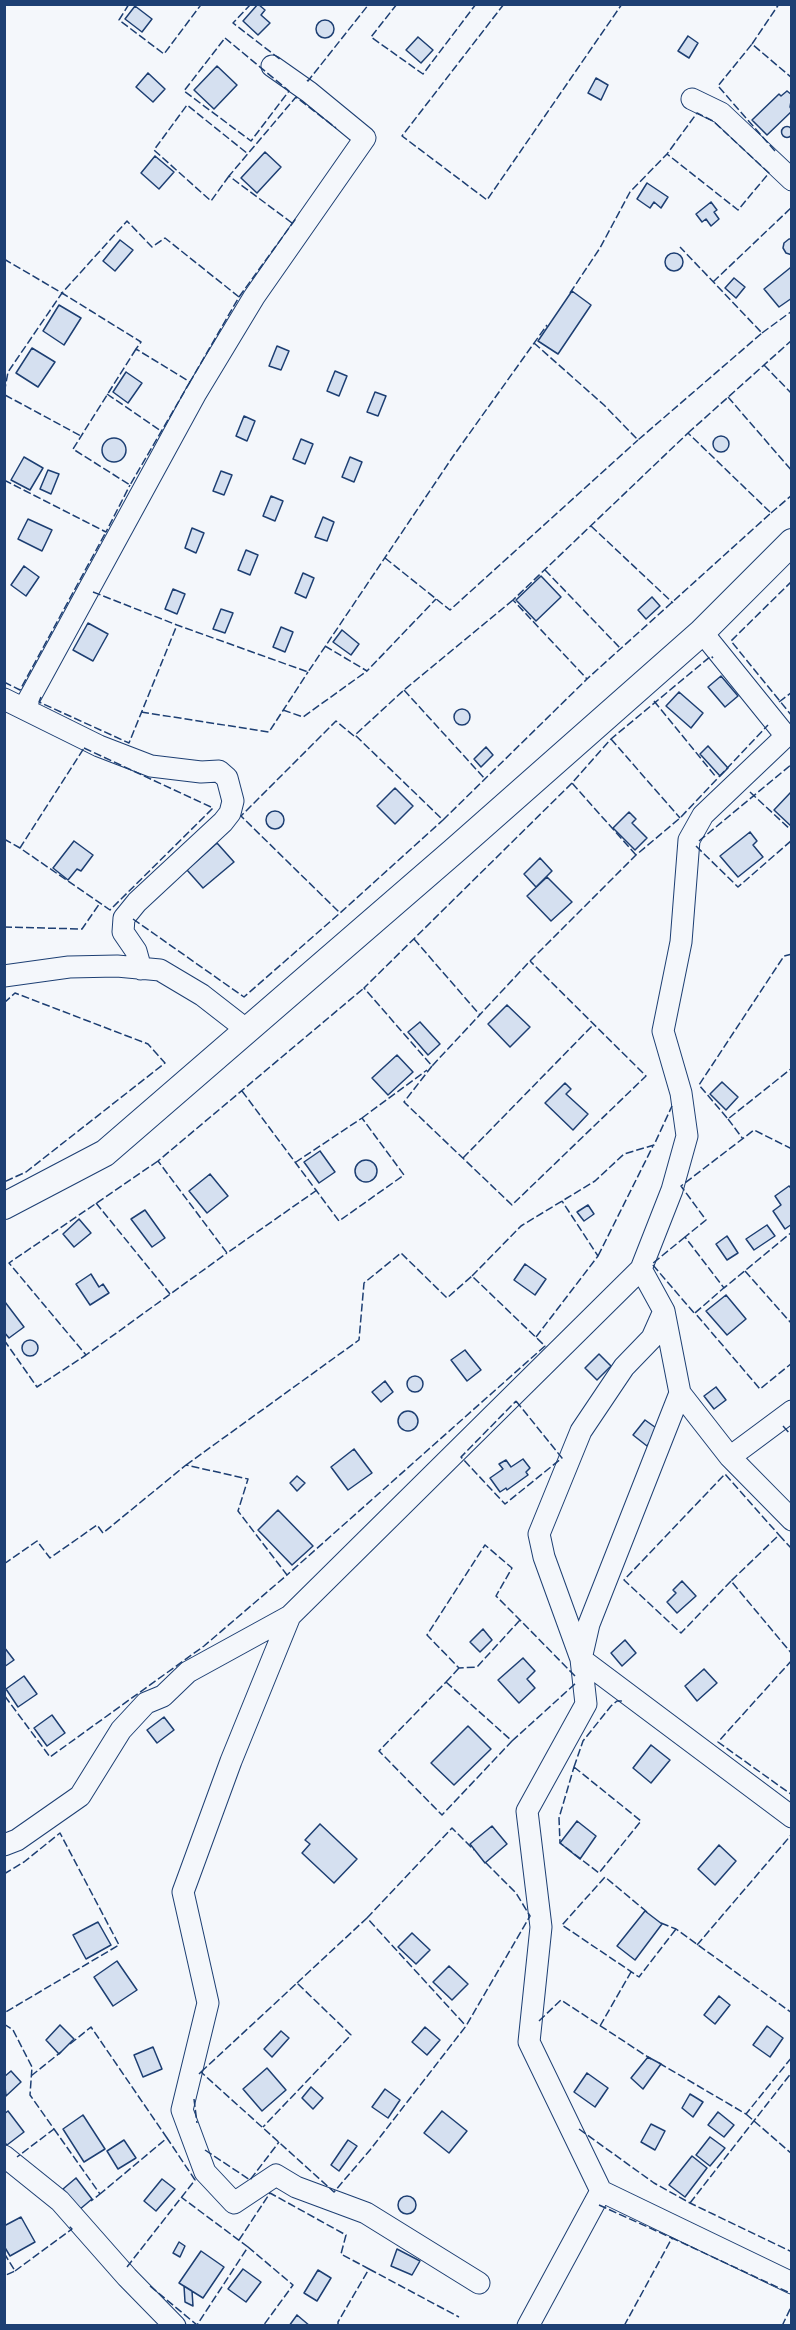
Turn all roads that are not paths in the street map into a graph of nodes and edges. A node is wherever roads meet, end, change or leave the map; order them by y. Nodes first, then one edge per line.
1 (272, 66) dead end
2 (692, 99) dead end
3 (792, 180) edge
4 (792, 542) edge
5 (702, 632) junction
6 (4, 699) edge
7 (24, 708) junction
8 (141, 969) junction
9 (4, 976) edge
10 (247, 1030) junction
11 (4, 1206) edge
12 (641, 1269) junction
13 (664, 1311) junction
14 (680, 1393) junction
15 (792, 1411) edge
16 (730, 1456) junction
17 (792, 1520) edge
18 (290, 1616) junction
19 (581, 1659) junction
20 (792, 1817) edge
21 (4, 1845) edge
22 (4, 2156) edge
23 (601, 2191) junction
24 (479, 2283) dead end
25 (792, 2283) edge
26 (175, 2325) edge
27 (528, 2325) edge

1 - 7 street
2 - 3 street
4 - 5 main road
5 - 10 main road
5 - 12 street
6 - 7 street
7 - 8 street
8 - 9 street
8 - 10 street
10 - 11 main road
12 - 13 street
12 - 18 street
13 - 14 street
13 - 19 street
14 - 16 street
14 - 19 street
15 - 16 street
16 - 17 street
18 - 21 street
18 - 24 street
19 - 20 street
19 - 23 street
22 - 26 street
23 - 25 street
23 - 27 street

